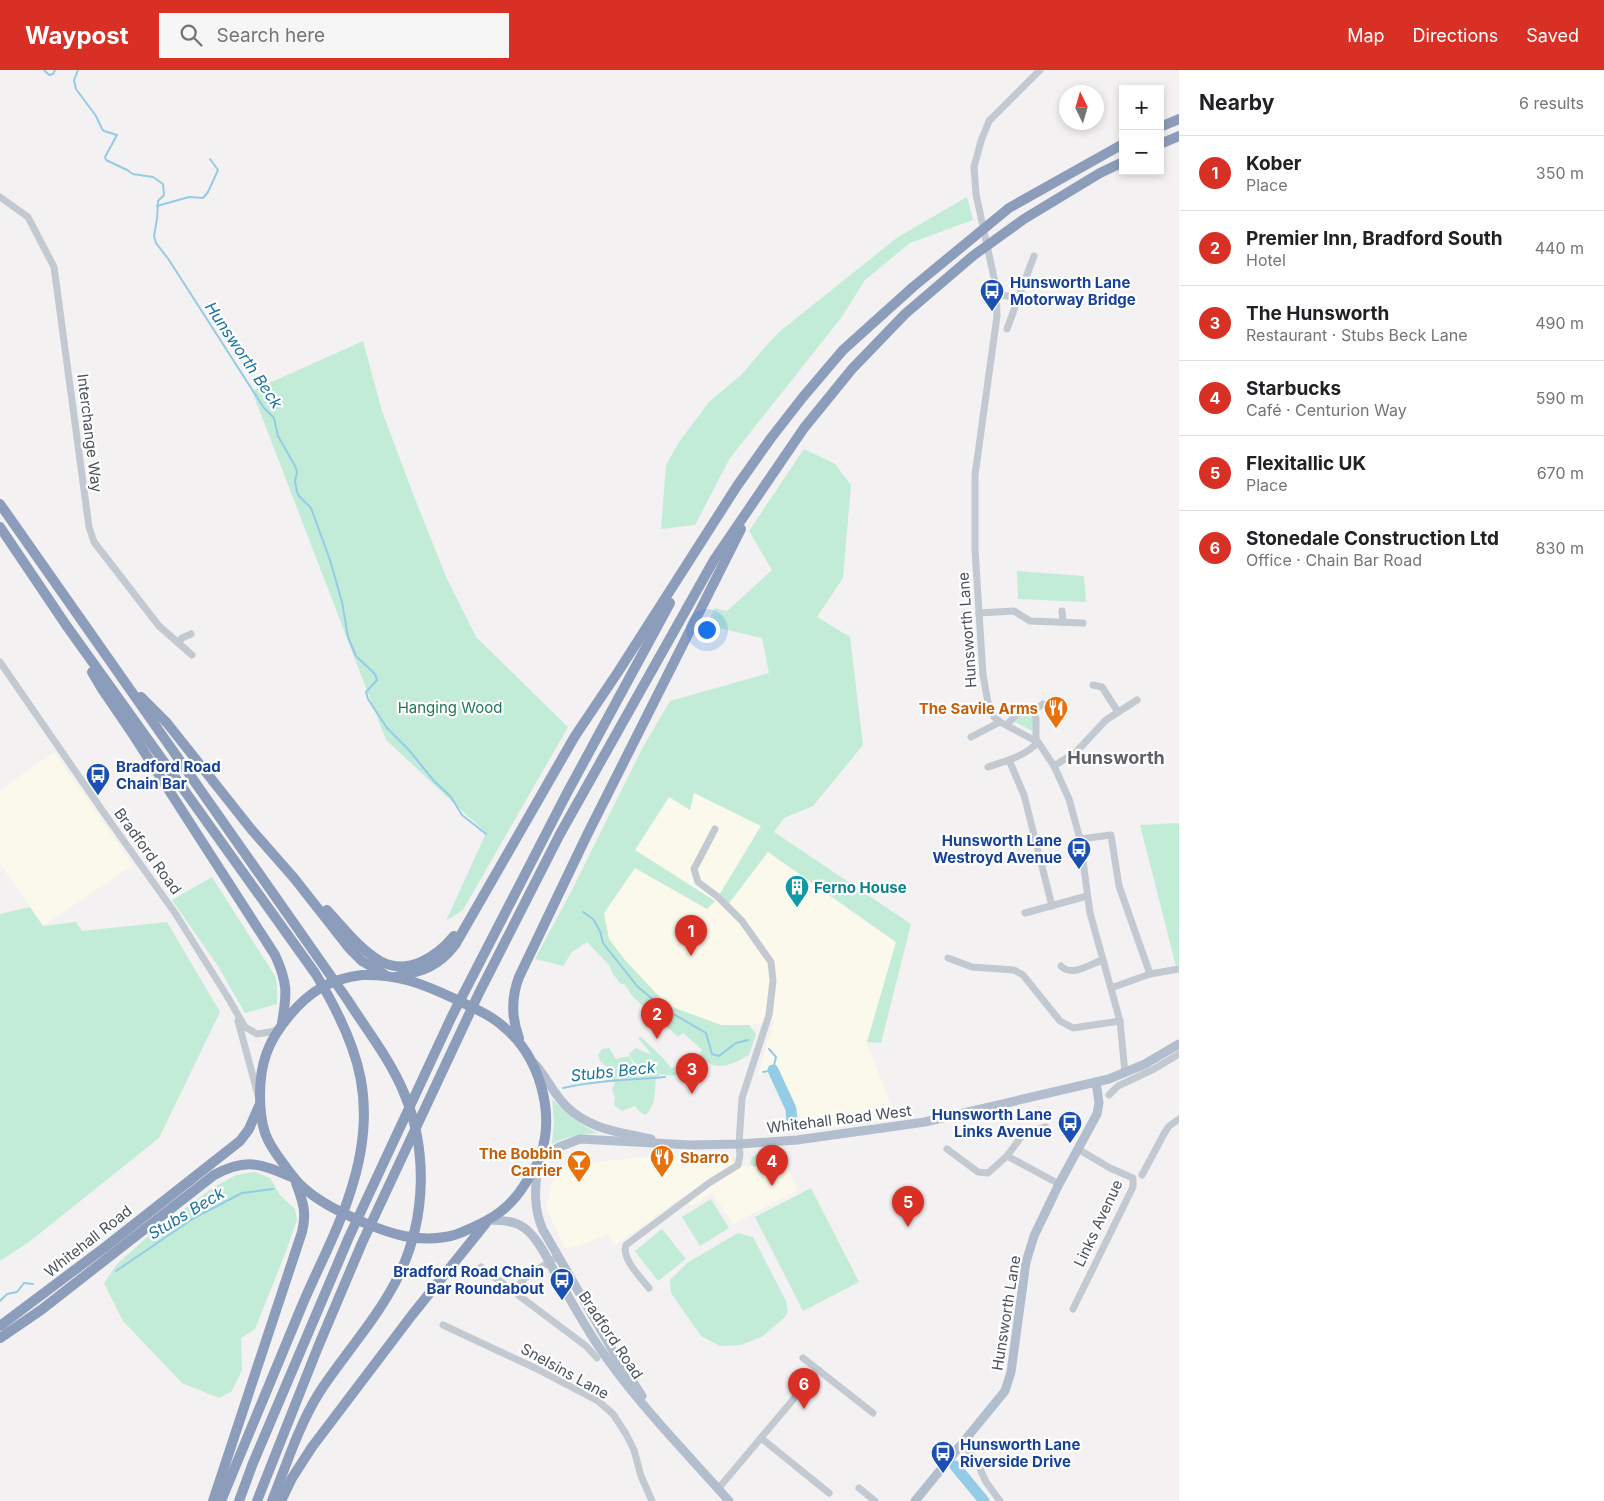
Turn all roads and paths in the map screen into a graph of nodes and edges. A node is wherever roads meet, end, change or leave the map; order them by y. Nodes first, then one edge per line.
1 (1040, 70) edge
2 (1179, 119) edge
3 (1164, 125) edge
4 (1179, 136) edge
5 (1164, 142) edge
6 (1119, 146) edge
7 (1119, 164) edge
8 (0, 197) edge
9 (1034, 256) dead end
10 (996, 294) junction
11 (1019, 298) junction
12 (1007, 329) dead end
13 (772, 474) junction
14 (0, 504) edge
15 (0, 527) edge
16 (710, 528) junction
17 (1062, 611) dead end
18 (979, 613) junction
19 (1063, 622) junction
20 (1083, 623) dead end
21 (66, 625) junction
22 (191, 634) dead end
23 (178, 643) junction
24 (192, 655) dead end
25 (0, 662) edge
26 (122, 678) junction
27 (1107, 680) dead end
28 (1094, 685) dead end
29 (1102, 687) junction
30 (1137, 700) dead end
31 (1043, 704) dead end
32 (1033, 711) junction
33 (1118, 712) junction
34 (1003, 723) junction
35 (971, 738) dead end
36 (1037, 742) junction
37 (1008, 760) junction
38 (1054, 766) junction
39 (988, 767) dead end
40 (715, 829) dead end
41 (1080, 839) junction
42 (294, 878) junction
43 (1087, 896) junction
44 (481, 900) junction
45 (1052, 906) junction
46 (1025, 913) dead end
47 (948, 958) dead end
48 (1103, 960) junction
49 (1061, 966) dead end
50 (1179, 969) edge
51 (1150, 974) junction
52 (392, 976) junction
53 (1111, 988) junction
54 (235, 1010) junction
55 (1120, 1021) junction
56 (281, 1027) junction
57 (521, 1044) junction
58 (1179, 1044) edge
59 (1179, 1054) edge
60 (528, 1057) junction
61 (1158, 1061) junction
62 (1125, 1073) junction
63 (1096, 1082) junction
64 (1109, 1095) dead end
65 (260, 1102) junction
66 (1179, 1119) edge
67 (1046, 1127) dead end
68 (669, 1143) junction
69 (739, 1144) junction
70 (947, 1149) dead end
71 (1078, 1149) junction
72 (1007, 1156) junction
73 (539, 1161) junction
74 (1142, 1175) dead end
75 (294, 1179) junction
76 (1059, 1184) junction
77 (488, 1221) junction
78 (558, 1256) junction
79 (549, 1262) junction
80 (481, 1267) dead end
81 (649, 1288) dead end
82 (514, 1292) junction
83 (1073, 1309) dead end
84 (443, 1325) dead end
85 (0, 1326) edge
86 (0, 1338) edge
87 (597, 1358) dead end
88 (803, 1358) dead end
89 (818, 1370) junction
90 (873, 1413) dead end
91 (656, 1420) junction
92 (761, 1438) junction
93 (963, 1444) junction
94 (859, 1488) dead end
95 (718, 1489) junction
96 (829, 1493) dead end
97 (917, 1500) edge
98 (213, 1501) edge
99 (221, 1501) edge
100 (239, 1501) edge
101 (257, 1501) edge
102 (272, 1501) edge
103 (281, 1501) edge
104 (652, 1501) edge
105 (729, 1501) edge
106 (875, 1501) edge
107 (1000, 1501) edge

1 - 10 street, Hunsworth Lane
2 - 3 highway
4 - 5 highway
6 - 16 highway
7 - 13 highway
8 - 23 street, Interchange Way
9 - 11 street
10 - 11 street
10 - 18 street, Hunsworth Lane
11 - 12 street
13 - 57 highway
13 - 101 highway
14 - 26 highway
15 - 21 highway
16 - 44 highway
16 - 100 highway
17 - 19 street
18 - 19 street
18 - 34 street, Hunsworth Lane
19 - 20 street
21 - 56 highway
21 - 99 highway
22 - 23 street
23 - 24 street, Interchange Way
25 - 54 street, Bradford Road
26 - 42 highway
26 - 102 highway
27 - 29 street
28 - 29 street
29 - 33 street
30 - 33 street
31 - 32 street
32 - 34 street
32 - 36 street
33 - 38 street
34 - 35 street
34 - 36 street
36 - 37 street
36 - 38 street
37 - 39 street
37 - 45 street
38 - 41 street
40 - 69 street
41 - 43 street
41 - 51 street
42 - 44 highway
42 - 52 highway
43 - 45 street
43 - 48 street
44 - 52 highway
45 - 46 street
47 - 55 street
48 - 49 street
48 - 53 street
50 - 51 street
51 - 53 street
52 - 56 highway
52 - 57 highway
53 - 55 street
54 - 56 street, Bradford Road
54 - 65 street, Bradford Road
55 - 62 street
56 - 65 highway
57 - 60 highway
58 - 61 main road, Whitehall Road West
59 - 61 street, Whitehall Road West
60 - 68 main road, Whitehall Road West
60 - 73 highway
61 - 62 main road, Whitehall Road West
61 - 64 street, Whitehall Road West
62 - 63 main road, Whitehall Road West
63 - 69 main road, Whitehall Road West
63 - 71 main road, Hunsworth Lane
65 - 75 highway
65 - 85 highway, Whitehall Road
66 - 74 street
67 - 72 street
68 - 69 main road, Whitehall Road West
68 - 73 main road, Whitehall Road West
69 - 81 street
70 - 72 street
71 - 76 main road, Hunsworth Lane
71 - 83 street, Links Avenue
72 - 76 street
73 - 77 highway
73 - 78 main road, Bradford Road
75 - 77 highway
75 - 86 highway
75 - 98 highway
76 - 93 main road, Hunsworth Lane
77 - 79 main road, Bradford Road
77 - 103 highway
78 - 79 street
78 - 91 main road, Bradford Road
79 - 82 street
79 - 91 main road, Bradford Road
80 - 82 street, Bradford Road
82 - 87 street, Bradford Road
84 - 104 street, Snelsins Lane
88 - 89 street
89 - 90 street
89 - 92 street
91 - 95 main road, Bradford Road
92 - 95 street
92 - 96 street
93 - 97 main road, Hunsworth Lane
93 - 107 street
94 - 106 street
95 - 105 main road, Bradford Road

